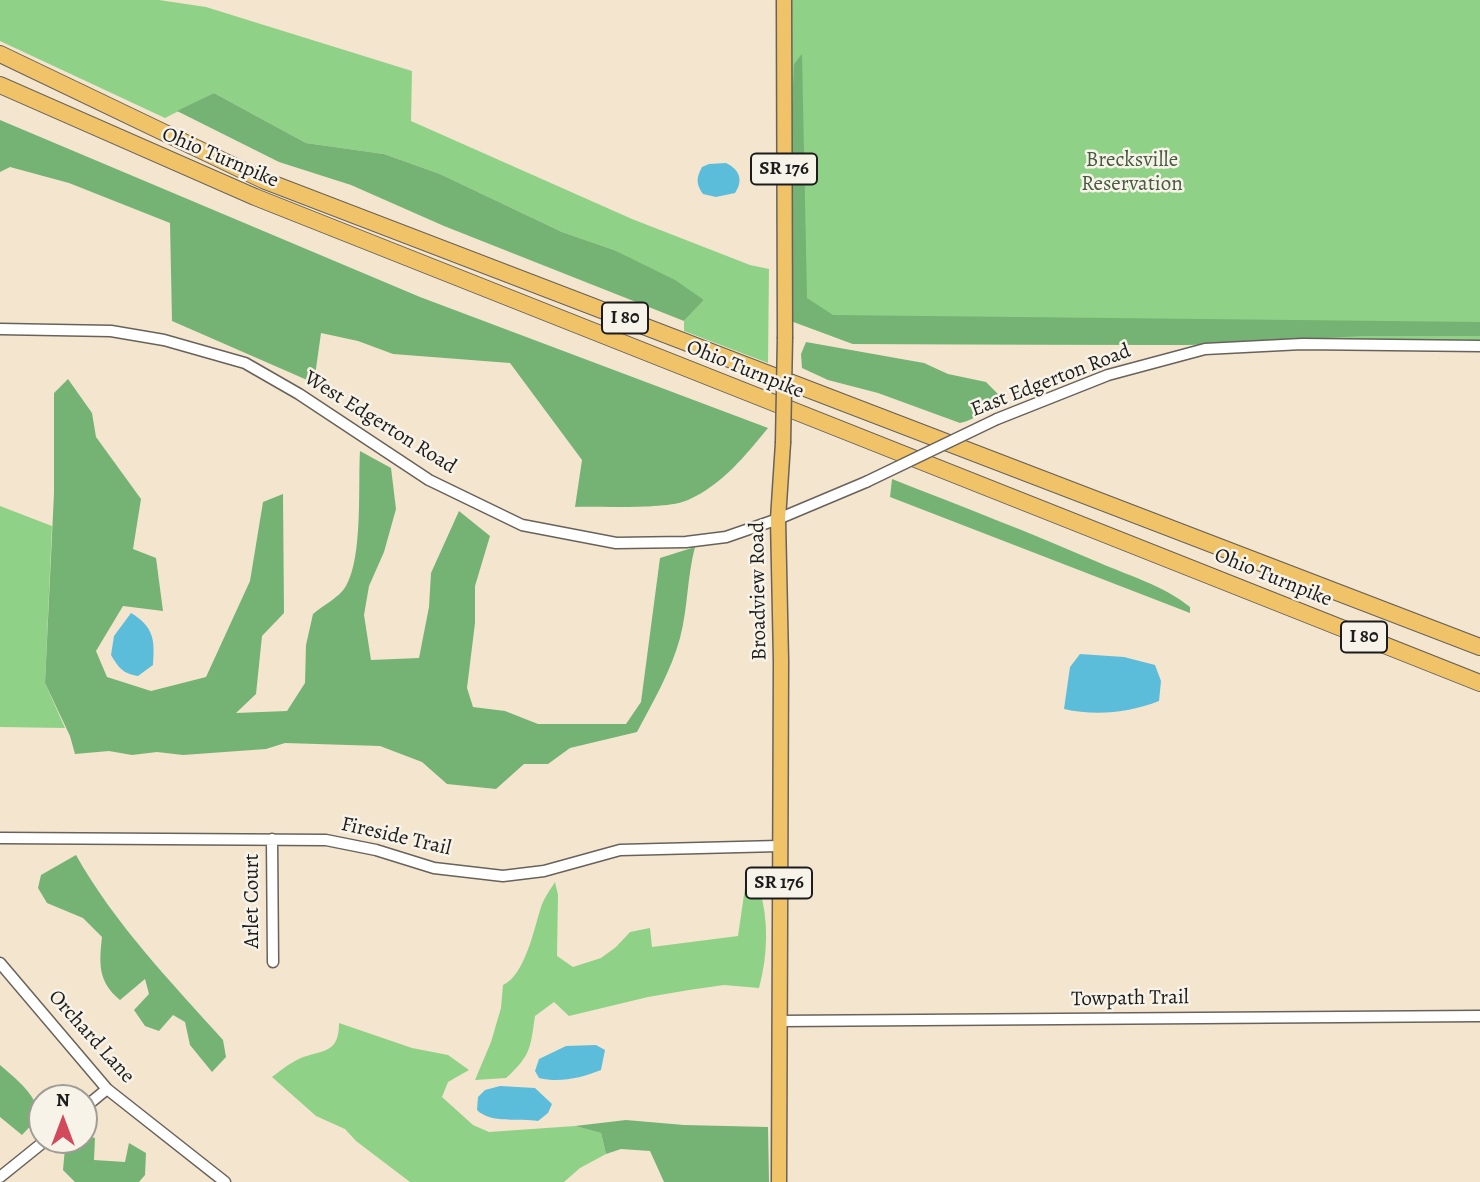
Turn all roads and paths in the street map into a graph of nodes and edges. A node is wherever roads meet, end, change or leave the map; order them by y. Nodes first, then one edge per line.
1 (784, 0) edge
2 (0, 54) edge
3 (0, 85) edge
4 (0, 329) edge
5 (1480, 346) edge
6 (778, 519) junction
7 (1480, 647) edge
8 (1480, 683) edge
9 (0, 838) edge
10 (272, 839) junction
11 (779, 846) junction
12 (273, 962) dead end
13 (0, 964) edge
14 (1480, 1016) edge
15 (780, 1021) junction
16 (107, 1089) junction
17 (98, 1096) edge
18 (29, 1154) edge
19 (0, 1177) edge
20 (225, 1182) edge
21 (779, 1182) edge

1 - 6 main road, Broadview Road / SR 176, bridge
2 - 7 highway, Ohio Turnpike / I 80
3 - 8 highway, Ohio Turnpike / I 80
4 - 6 street, West Edgerton Road
5 - 6 street, East Edgerton Road, bridge
6 - 11 main road, Broadview Road / SR 176
9 - 10 street, Fireside Trail
10 - 11 street, Fireside Trail
10 - 12 street, Arlet Court
11 - 15 main road, Broadview Road / SR 176
13 - 16 street, Orchard Lane
14 - 15 street, Towpath Trail
15 - 21 main road, Broadview Road / SR 176
16 - 17 street
16 - 20 street, Orchard Lane
18 - 19 street

